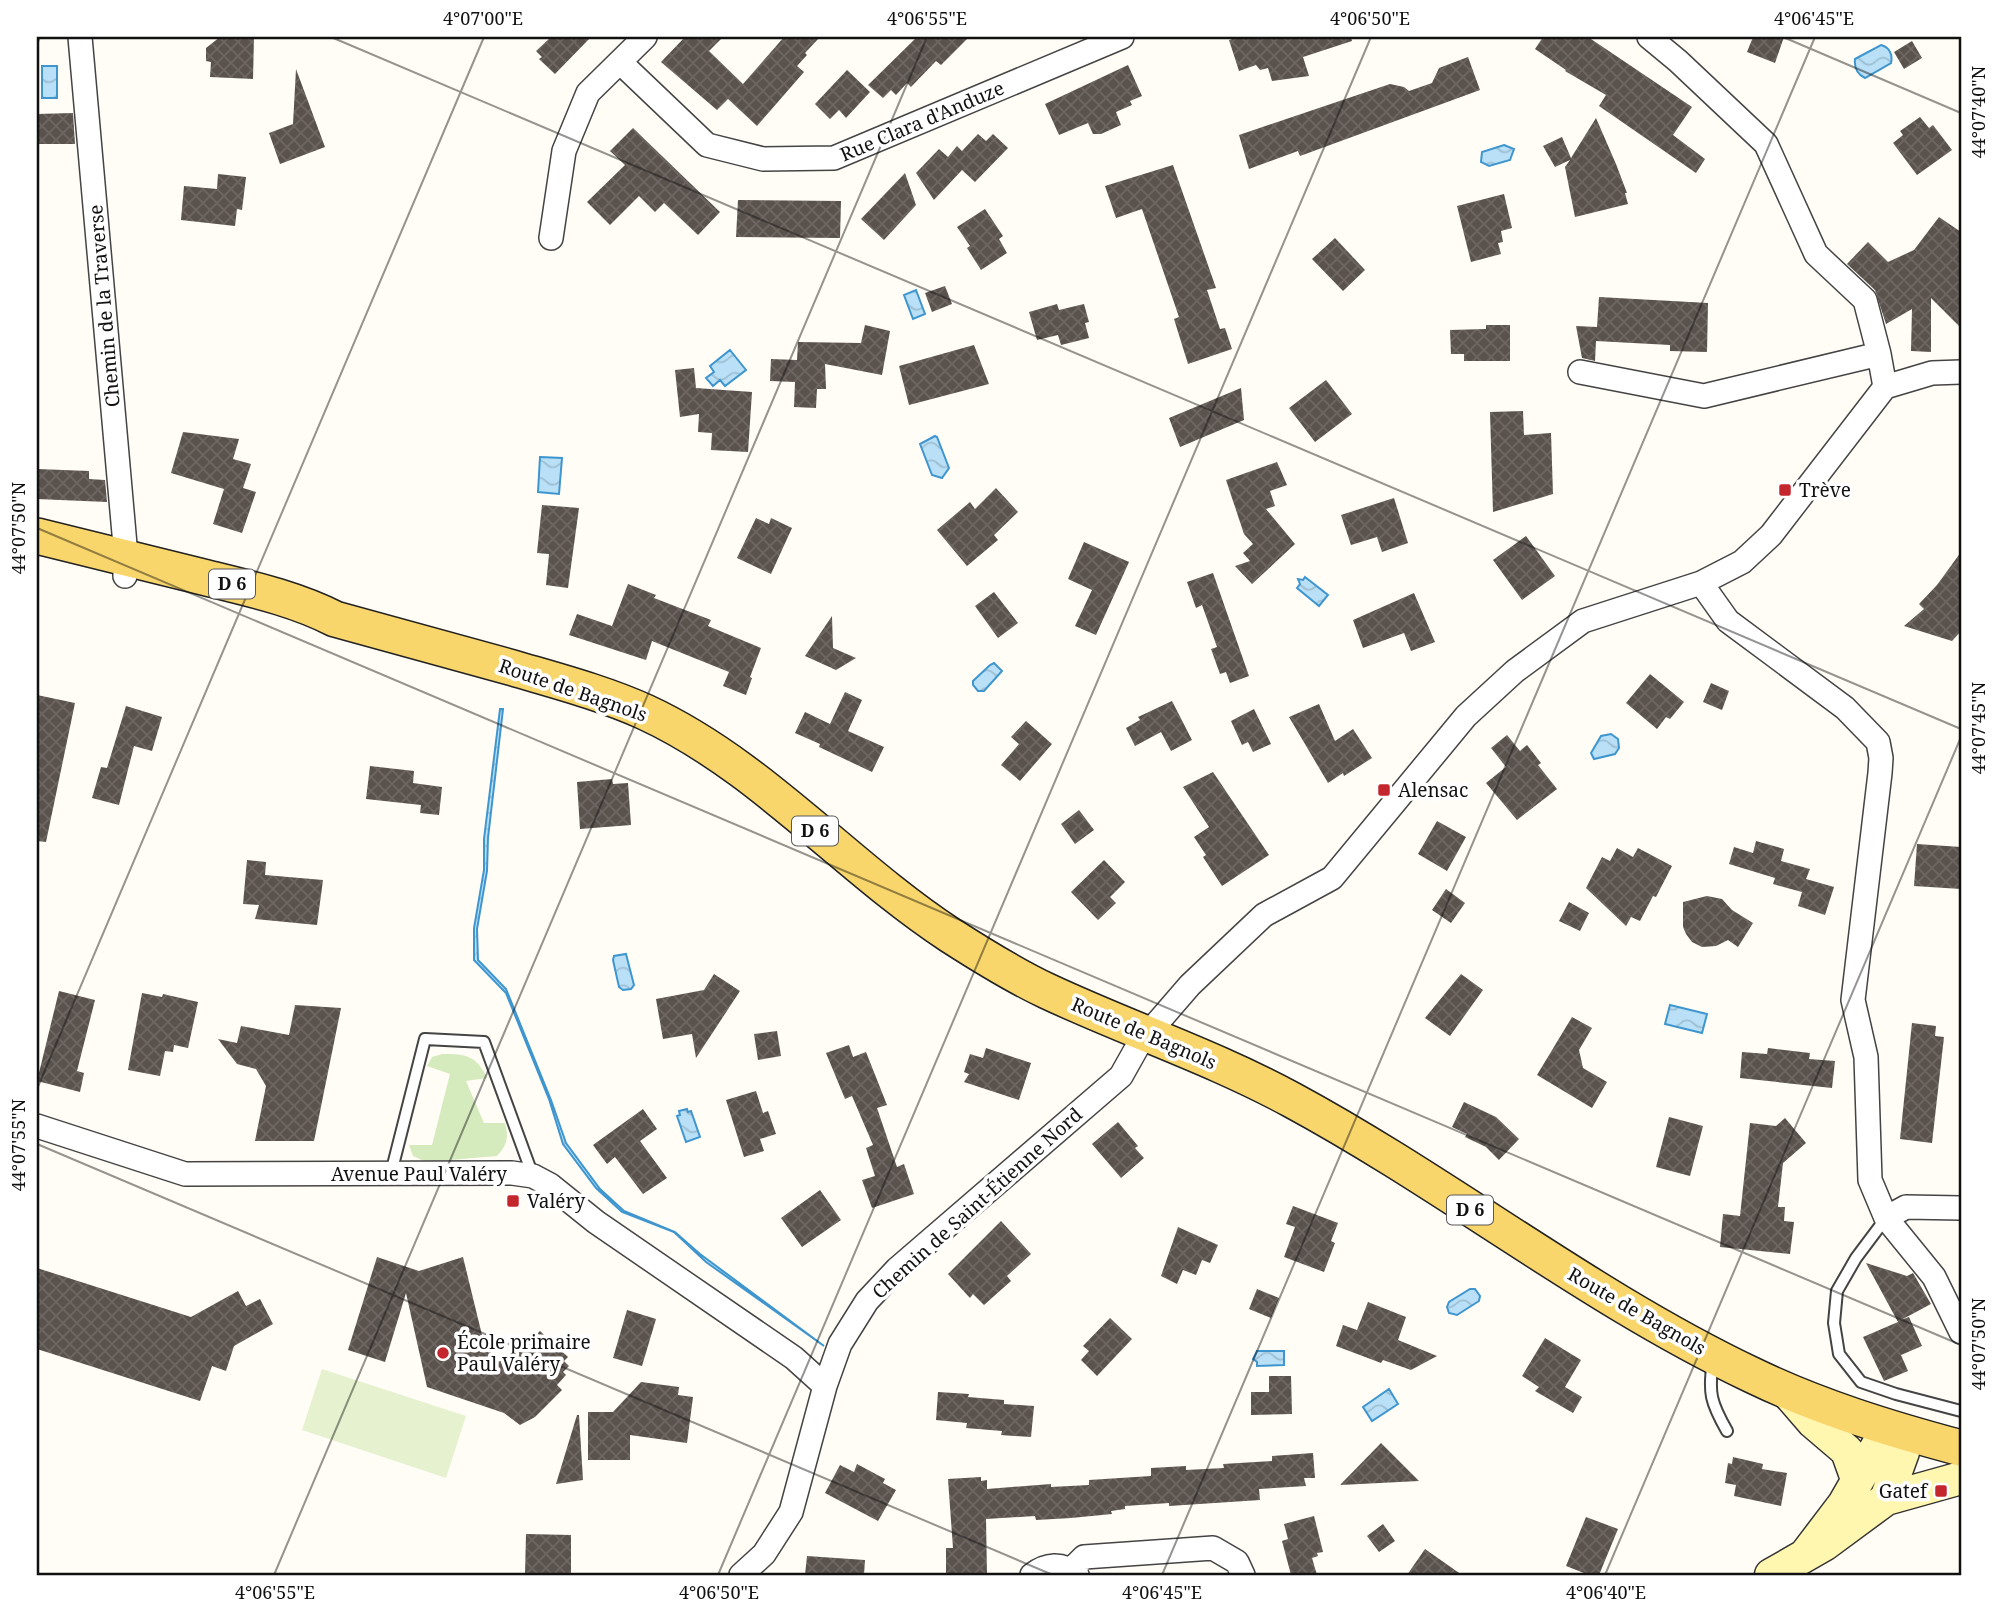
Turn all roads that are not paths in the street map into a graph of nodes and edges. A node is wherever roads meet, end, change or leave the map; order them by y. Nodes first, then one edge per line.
1 (80, 37) edge
2 (645, 37) edge
3 (1122, 37) edge
4 (1649, 37) edge
5 (621, 63) junction
6 (551, 238) dead end
7 (1879, 354) junction
8 (1580, 372) dead end
9 (1961, 372) edge
10 (1885, 387) junction
11 (37, 536) edge
12 (37, 559) edge
13 (125, 567) junction
14 (1701, 583) junction
15 (1149, 1033) junction
16 (37, 1126) edge
17 (391, 1174) junction
18 (533, 1176) junction
19 (1961, 1209) edge
20 (1886, 1218) junction
21 (1961, 1332) edge
22 (1713, 1355) junction
23 (825, 1386) junction
24 (1787, 1392) junction
25 (1961, 1412) edge
26 (1727, 1431) dead end
27 (1899, 1431) junction
28 (1961, 1448) edge
29 (1961, 1478) edge
30 (1866, 1495) junction
31 (1074, 1573) edge
32 (741, 1575) edge
33 (1031, 1575) edge
34 (1243, 1575) edge
35 (1771, 1575) edge

1 - 13 street, Chemin de la Traverse
2 - 5 street
3 - 5 street, Rue Clara d'Anduze
4 - 7 street
5 - 6 street
7 - 8 street
7 - 10 street
9 - 10 street
10 - 14 street, Chemin de Saint-Étienne Nord
11 - 13 main road, Route de Bagnols / D 6
12 - 13 main road, Route de Bagnols / D 6
13 - 15 main road, Route de Bagnols / D 6
14 - 15 street, Chemin de Saint-Étienne Nord
14 - 20 street
15 - 22 main road, Route de Bagnols / D 6
15 - 23 street, Chemin de Saint-Étienne Nord
16 - 17 street, Avenue Paul Valéry
17 - 18 street, Avenue Paul Valéry
17 - 18 lane
18 - 23 street, Avenue Paul Valéry
19 - 20 street
20 - 21 street
20 - 25 lane
22 - 24 main road, Route de Bagnols / D 6
22 - 26 lane
23 - 32 street, Chemin de Saint-Étienne Nord
24 - 27 main road, Route de Bagnols / D 6
24 - 30 street
27 - 28 main road, Route de Bagnols / D 6
27 - 30 street
29 - 30 street
30 - 35 street
31 - 33 street
31 - 34 street

